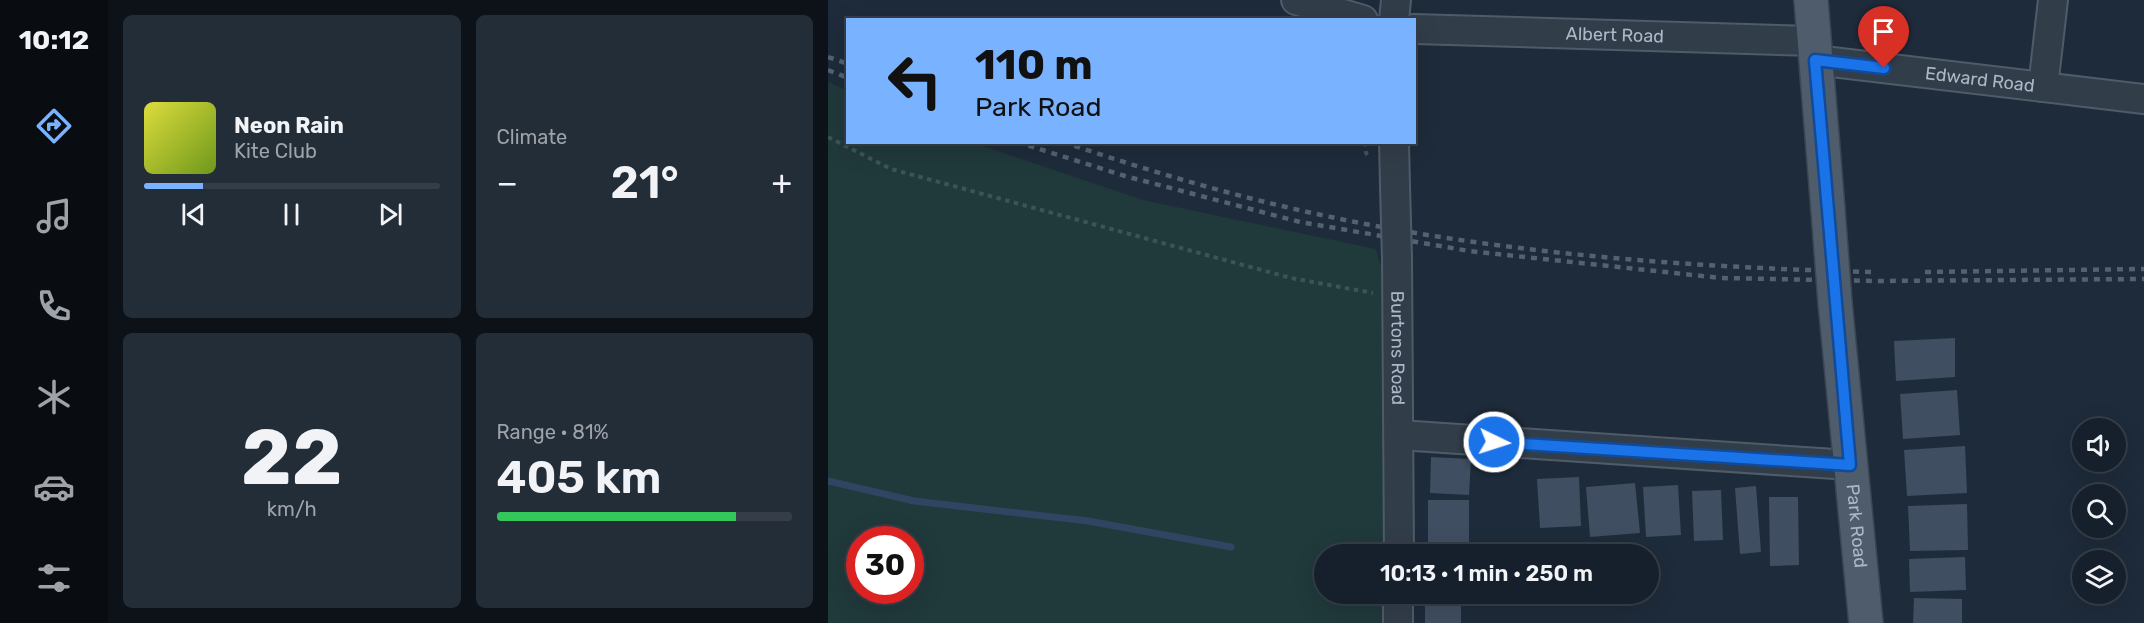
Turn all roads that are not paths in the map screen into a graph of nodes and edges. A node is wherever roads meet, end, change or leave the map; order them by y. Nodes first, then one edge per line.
1 (1296, 0) edge
2 (1396, 0) edge
3 (1810, 0) edge
4 (2053, 0) edge
5 (1356, 18) edge
6 (1394, 18) edge
7 (1416, 29) edge
8 (1815, 51) junction
9 (2043, 87) junction
10 (2144, 99) edge
11 (1394, 144) edge
12 (1399, 435) junction
13 (1850, 465) junction
14 (1398, 544) edge
15 (1398, 604) edge
16 (1398, 623) edge
17 (1866, 623) edge

1 - 5 street
2 - 6 street
3 - 8 main road, Park Road
4 - 9 street
7 - 8 street, Albert Road
8 - 9 street, Edward Road
8 - 13 main road, Park Road, bridge
9 - 10 street, Edward Road
11 - 12 street, Burtons Road, bridge
12 - 13 street
12 - 14 street, Burtons Road
13 - 17 main road, Park Road
15 - 16 street

